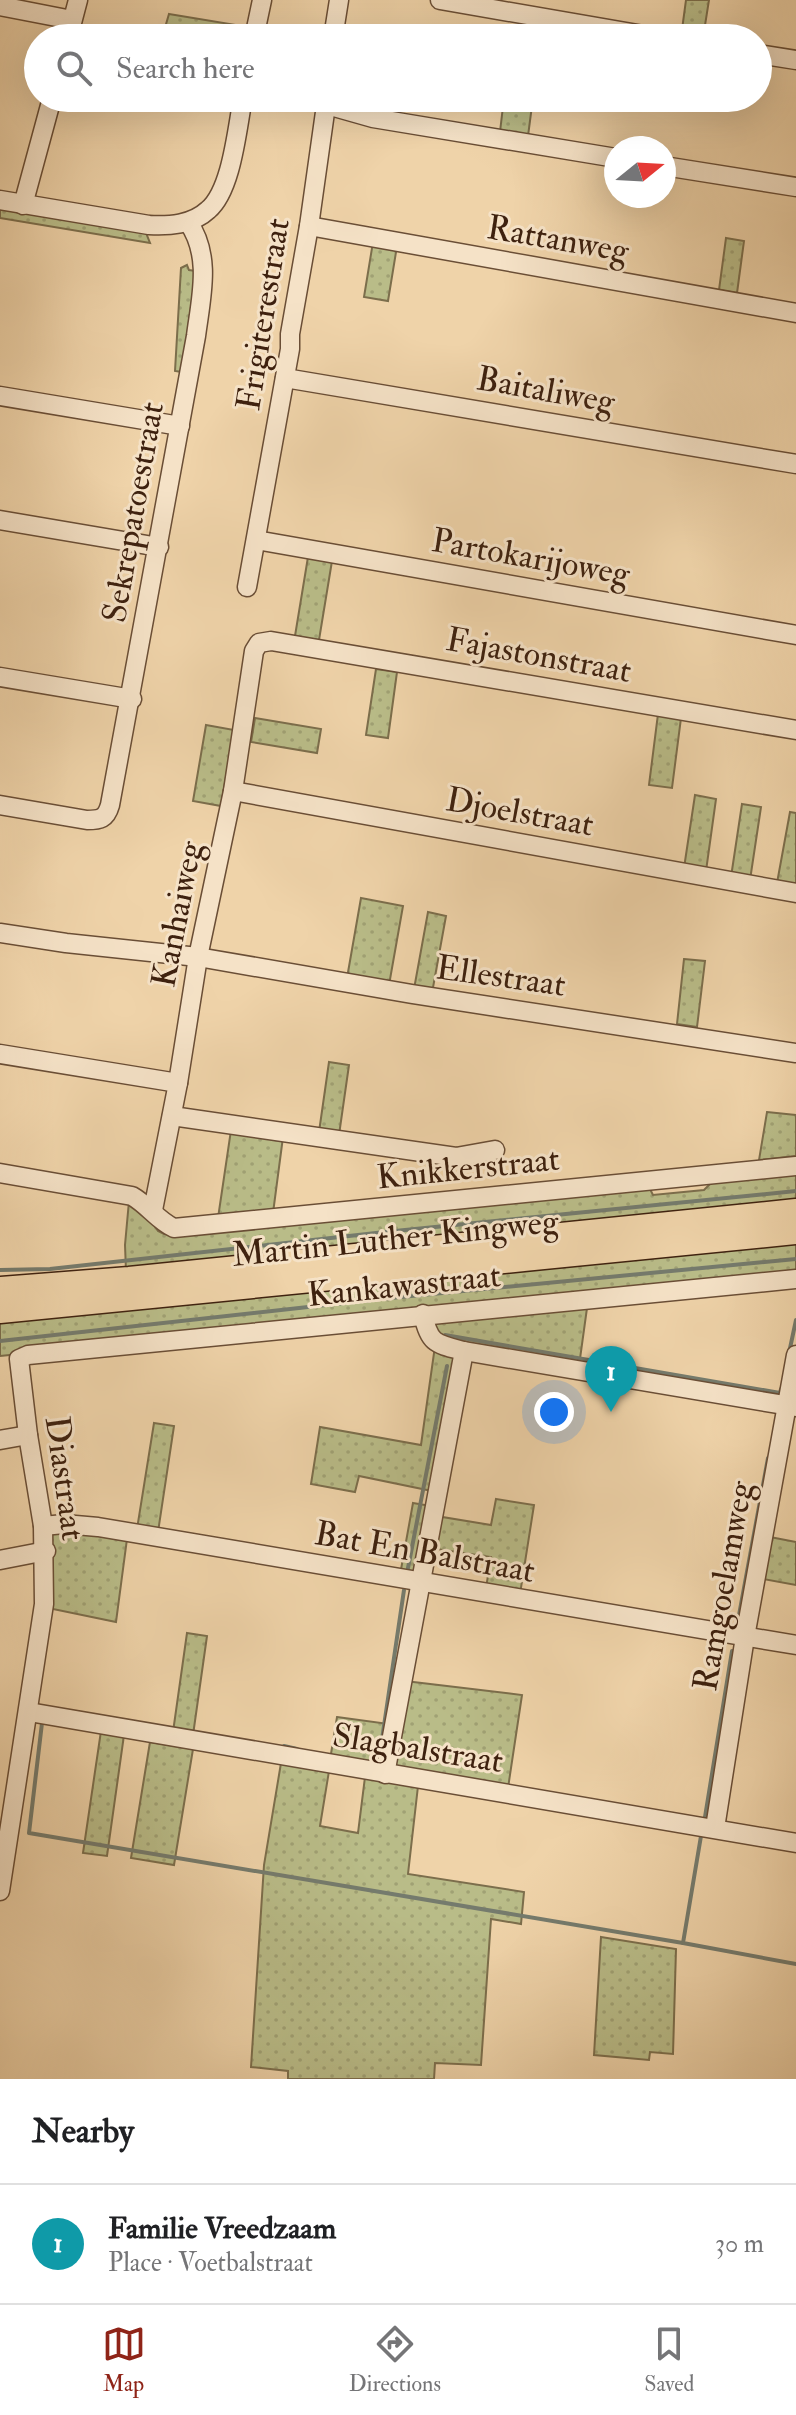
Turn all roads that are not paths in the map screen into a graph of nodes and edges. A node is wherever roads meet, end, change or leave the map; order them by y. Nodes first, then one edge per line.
1 (78, 0) edge
2 (262, 0) edge
3 (339, 0) edge
4 (440, 0) edge
5 (0, 6) edge
6 (55, 24) edge
7 (71, 24) edge
8 (257, 24) edge
9 (335, 24) edge
10 (580, 24) edge
11 (772, 56) edge
12 (796, 60) edge
13 (48, 112) edge
14 (240, 112) edge
15 (325, 112) edge
16 (357, 112) edge
17 (604, 156) edge
18 (676, 168) edge
19 (796, 187) edge
20 (0, 200) edge
21 (23, 205) junction
22 (188, 222) junction
23 (309, 226) junction
24 (796, 313) edge
25 (285, 378) junction
26 (0, 396) edge
27 (180, 426) junction
28 (796, 464) edge
29 (0, 520) edge
30 (256, 540) junction
31 (159, 547) junction
32 (247, 587) dead end
33 (796, 635) edge
34 (271, 641) joint
35 (0, 677) edge
36 (132, 699) junction
37 (796, 730) edge
38 (233, 791) junction
39 (0, 805) edge
40 (796, 893) edge
41 (0, 933) edge
42 (198, 957) junction
43 (796, 1053) edge
44 (0, 1054) edge
45 (178, 1083) junction
46 (172, 1116) junction
47 (495, 1150) dead end
48 (796, 1166) edge
49 (0, 1173) edge
50 (153, 1210) junction
51 (796, 1211) edge
52 (796, 1232) edge
53 (796, 1279) edge
54 (0, 1289) edge
55 (0, 1311) edge
56 (423, 1314) junction
57 (464, 1351) junction
58 (796, 1355) edge
59 (19, 1359) joint
60 (791, 1406) edge
61 (28, 1435) junction
62 (0, 1440) edge
63 (43, 1526) junction
64 (46, 1551) junction
65 (0, 1560) edge
66 (421, 1583) junction
67 (745, 1637) junction
68 (796, 1645) edge
69 (29, 1712) junction
70 (385, 1774) junction
71 (715, 1828) junction
72 (796, 1843) edge
73 (2, 1860) edge
74 (0, 1891) edge

1 - 7 street
2 - 8 street
3 - 9 street
4 - 10 street
5 - 6 street
11 - 12 street
13 - 21 street
14 - 22 street
15 - 23 street, Frigiterestraat
16 - 17 street
18 - 19 street
20 - 21 street
21 - 22 street
22 - 27 street, Sekrepatoestraat
23 - 24 street, Rattanweg
23 - 25 street, Frigiterestraat
25 - 28 street, Baitaliweg
25 - 30 street, Frigiterestraat
26 - 27 street
27 - 31 street, Sekrepatoestraat
29 - 31 street
30 - 32 street, Frigiterestraat
30 - 33 street, Partokarijoweg
31 - 36 street, Sekrepatoestraat
34 - 37 street, Fajastonstraat
34 - 38 street, Kanhaiweg
35 - 36 street
36 - 39 street, Sekrepatoestraat
38 - 40 street, Djoelstraat
38 - 42 street, Kanhaiweg
41 - 42 street, Ellestraat
42 - 43 street, Ellestraat
42 - 45 street, Kanhaiweg
44 - 45 street
45 - 46 street, Kanhaiweg
46 - 47 street
46 - 50 street, Kanhaiweg
48 - 50 street, Knikkerstraat
49 - 50 street, Knikkerstraat
51 - 54 main road, Martin Luther Kingweg
52 - 55 main road, Martin Luther Kingweg
53 - 56 street, Kankawastraat
56 - 57 street
56 - 59 street, Kankawastraat
57 - 60 street
57 - 66 street
58 - 60 street, Ramgoelamweg
59 - 61 street, Diastraat
60 - 67 street, Ramgoelamweg
61 - 62 street
61 - 63 street, Diastraat
63 - 64 street, Diastraat
63 - 66 street, Bat En Balstraat
64 - 65 street
64 - 69 street, Diastraat
66 - 67 street, Bat En Balstraat
66 - 70 street
67 - 68 street, Bat En Balstraat
67 - 71 street, Ramgoelamweg
69 - 70 street, Slagbalstraat
69 - 73 street, Diastraat
70 - 71 street, Slagbalstraat
71 - 72 street, Slagbalstraat
73 - 74 street, Diastraat

